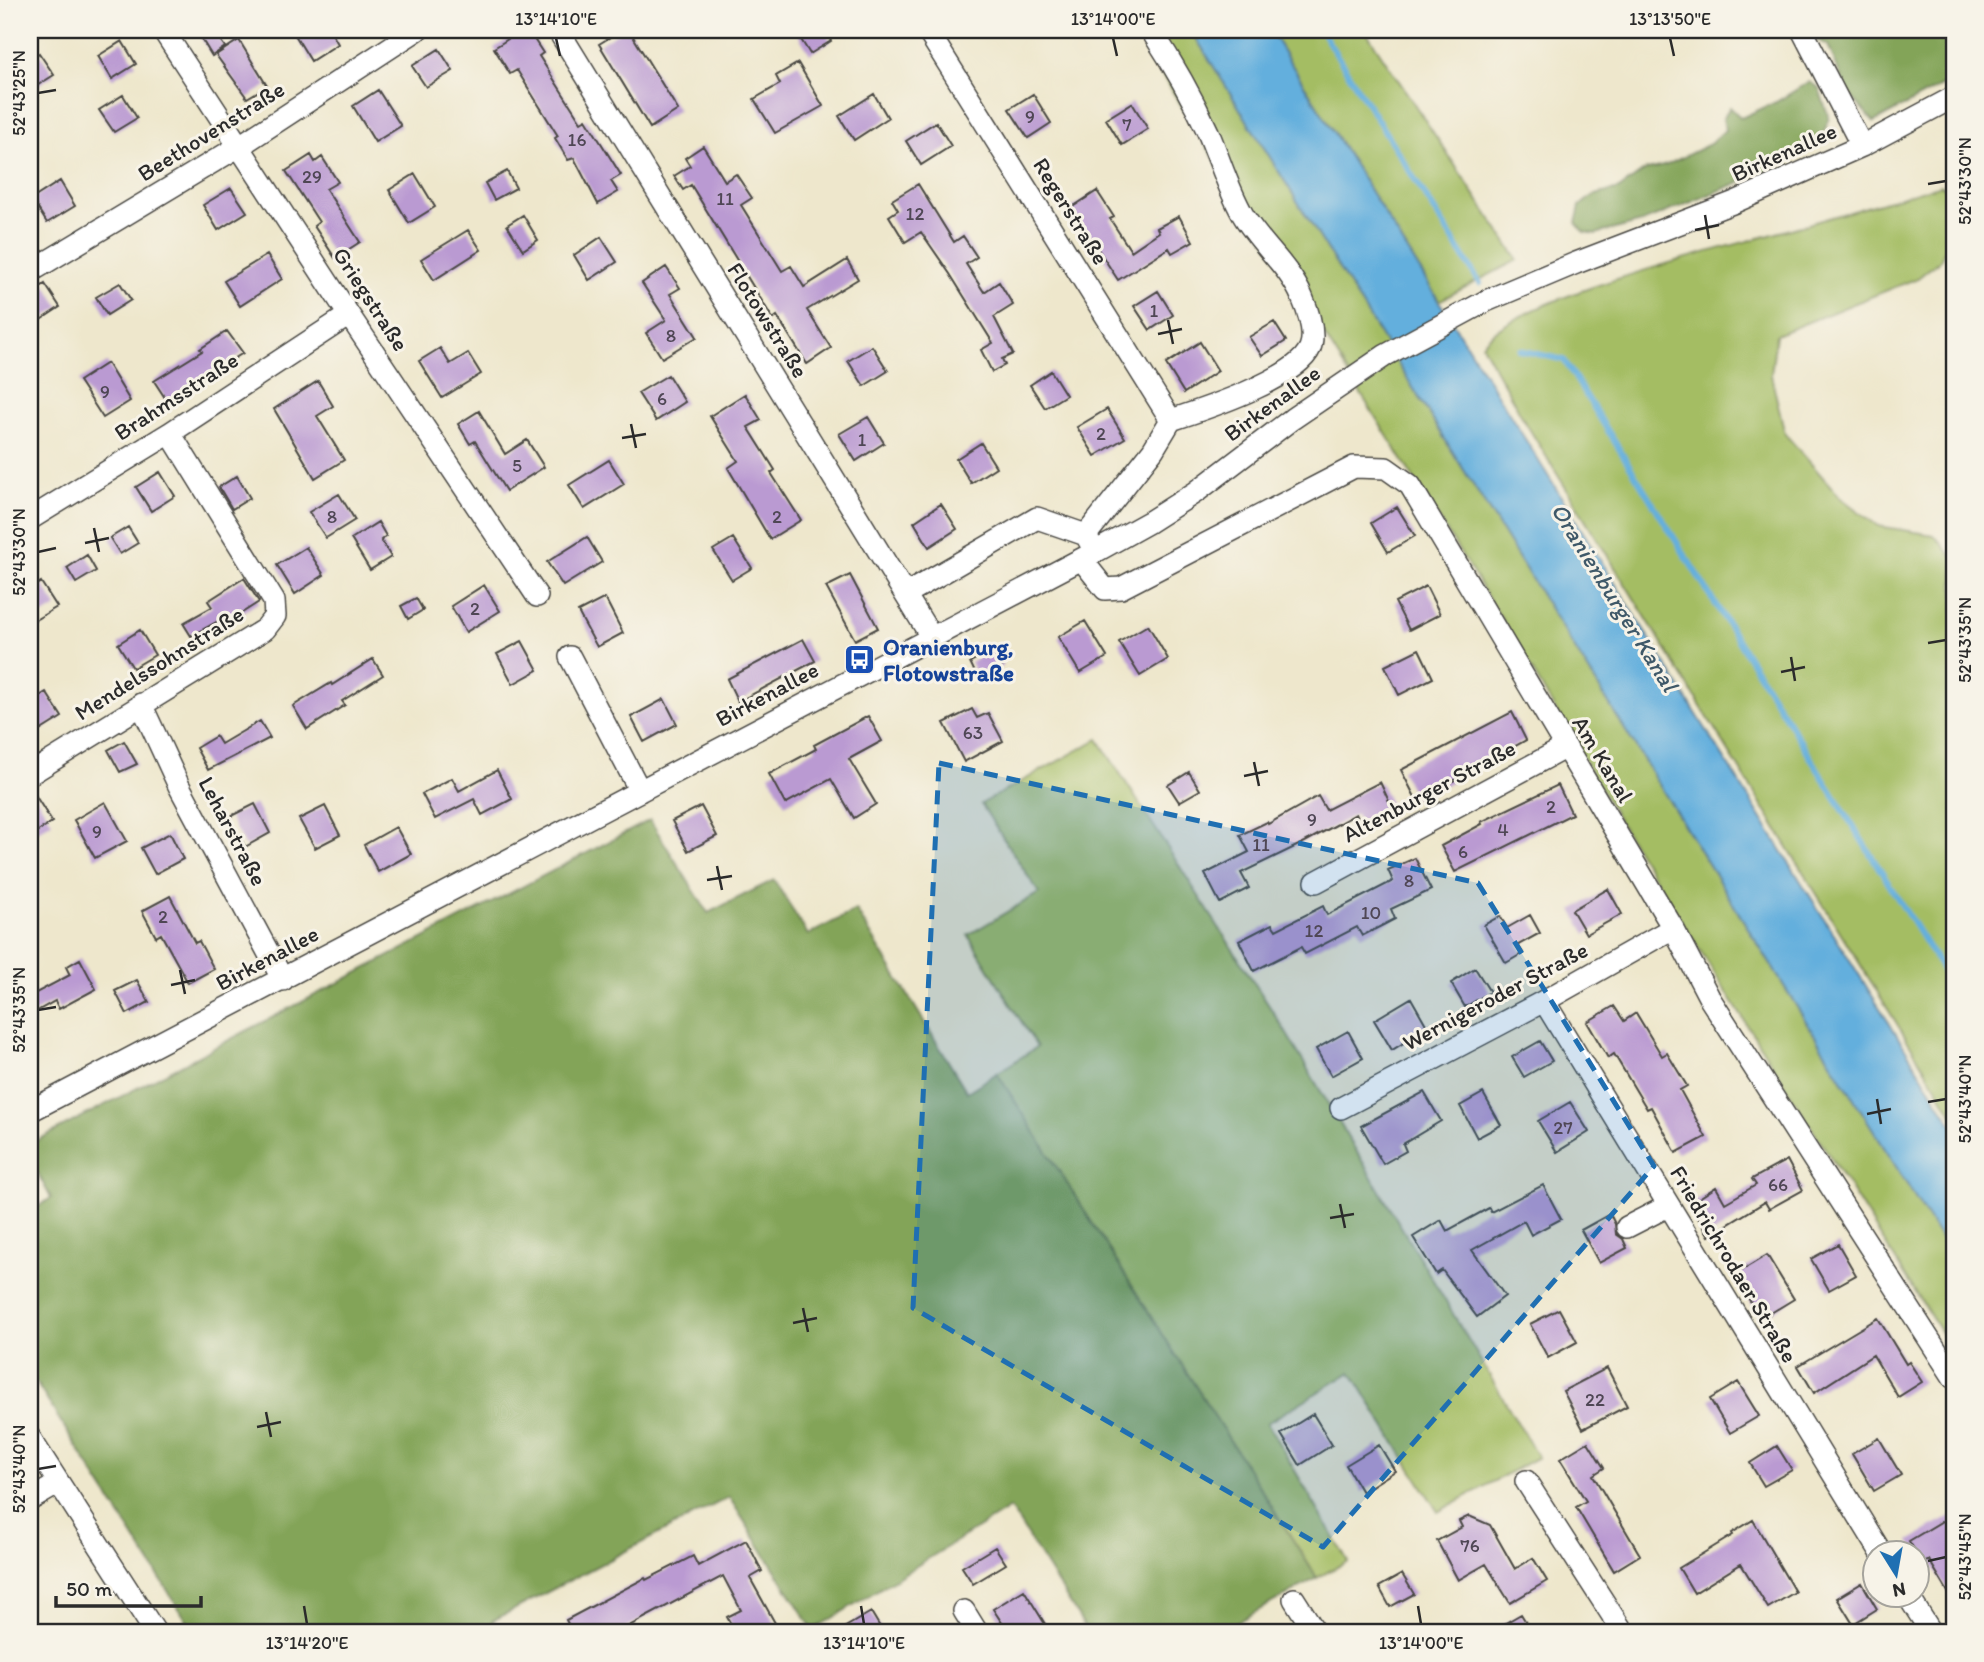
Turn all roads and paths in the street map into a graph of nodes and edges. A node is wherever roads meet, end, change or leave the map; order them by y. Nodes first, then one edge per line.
1 (163, 30) edge
2 (417, 30) edge
3 (558, 30) edge
4 (927, 30) edge
5 (1151, 30) edge
6 (1801, 30) edge
7 (1954, 97) edge
8 (240, 145) junction
9 (1862, 146) junction
10 (30, 272) edge
11 (349, 315) junction
12 (1171, 419) junction
13 (170, 433) junction
14 (30, 519) edge
15 (1088, 549) junction
16 (906, 594) junction
17 (537, 596) dead end
18 (932, 638) junction
19 (570, 657) dead end
20 (141, 704) junction
21 (1566, 747) junction
22 (30, 774) edge
23 (639, 791) junction
24 (1316, 882) dead end
25 (1673, 928) junction
26 (283, 980) junction
27 (1544, 1001) junction
28 (1341, 1108) dead end
29 (30, 1111) edge
30 (1668, 1206) junction
31 (1627, 1227) dead end
32 (1954, 1378) edge
33 (30, 1438) edge
34 (1526, 1481) dead end
35 (59, 1483) junction
36 (30, 1500) edge
37 (1874, 1540) edge
38 (1294, 1599) dead end
39 (1917, 1610) edge
40 (964, 1611) dead end
41 (155, 1632) edge
42 (977, 1632) edge
43 (1315, 1632) edge
44 (1623, 1632) edge
45 (1931, 1632) edge

1 - 8 street, Griegstraße
2 - 8 street, Beethovenstraße
3 - 16 street, Flotowstraße
4 - 12 street, Regerstraße
5 - 12 street
6 - 9 street
7 - 9 street, Birkenallee
8 - 10 street, Beethovenstraße
8 - 11 street, Griegstraße
9 - 15 street, Birkenallee
11 - 13 street, Brahmsstraße
11 - 17 street, Griegstraße
12 - 15 street
13 - 14 street, Brahmsstraße
13 - 20 street, Mendelssohnstraße
15 - 16 street
15 - 18 street, Birkenallee
15 - 21 street, Am Kanal
16 - 18 street, Flotowstraße
18 - 23 street, Birkenallee
19 - 23 street
20 - 22 street, Mendelssohnstraße
20 - 26 street, Leharstraße
21 - 24 street, Altenburger Straße
21 - 25 street, Am Kanal
23 - 26 street, Birkenallee
25 - 27 street, Wernigeroder Straße
25 - 32 street, Am Kanal
26 - 29 street, Birkenallee
27 - 28 street, Wernigeroder Straße
27 - 30 street, Friedrichrodaer Straße
30 - 31 street
30 - 37 street, Friedrichrodaer Straße
33 - 35 street
34 - 44 street
35 - 36 street
35 - 41 street
38 - 43 street
39 - 45 street
40 - 42 street

